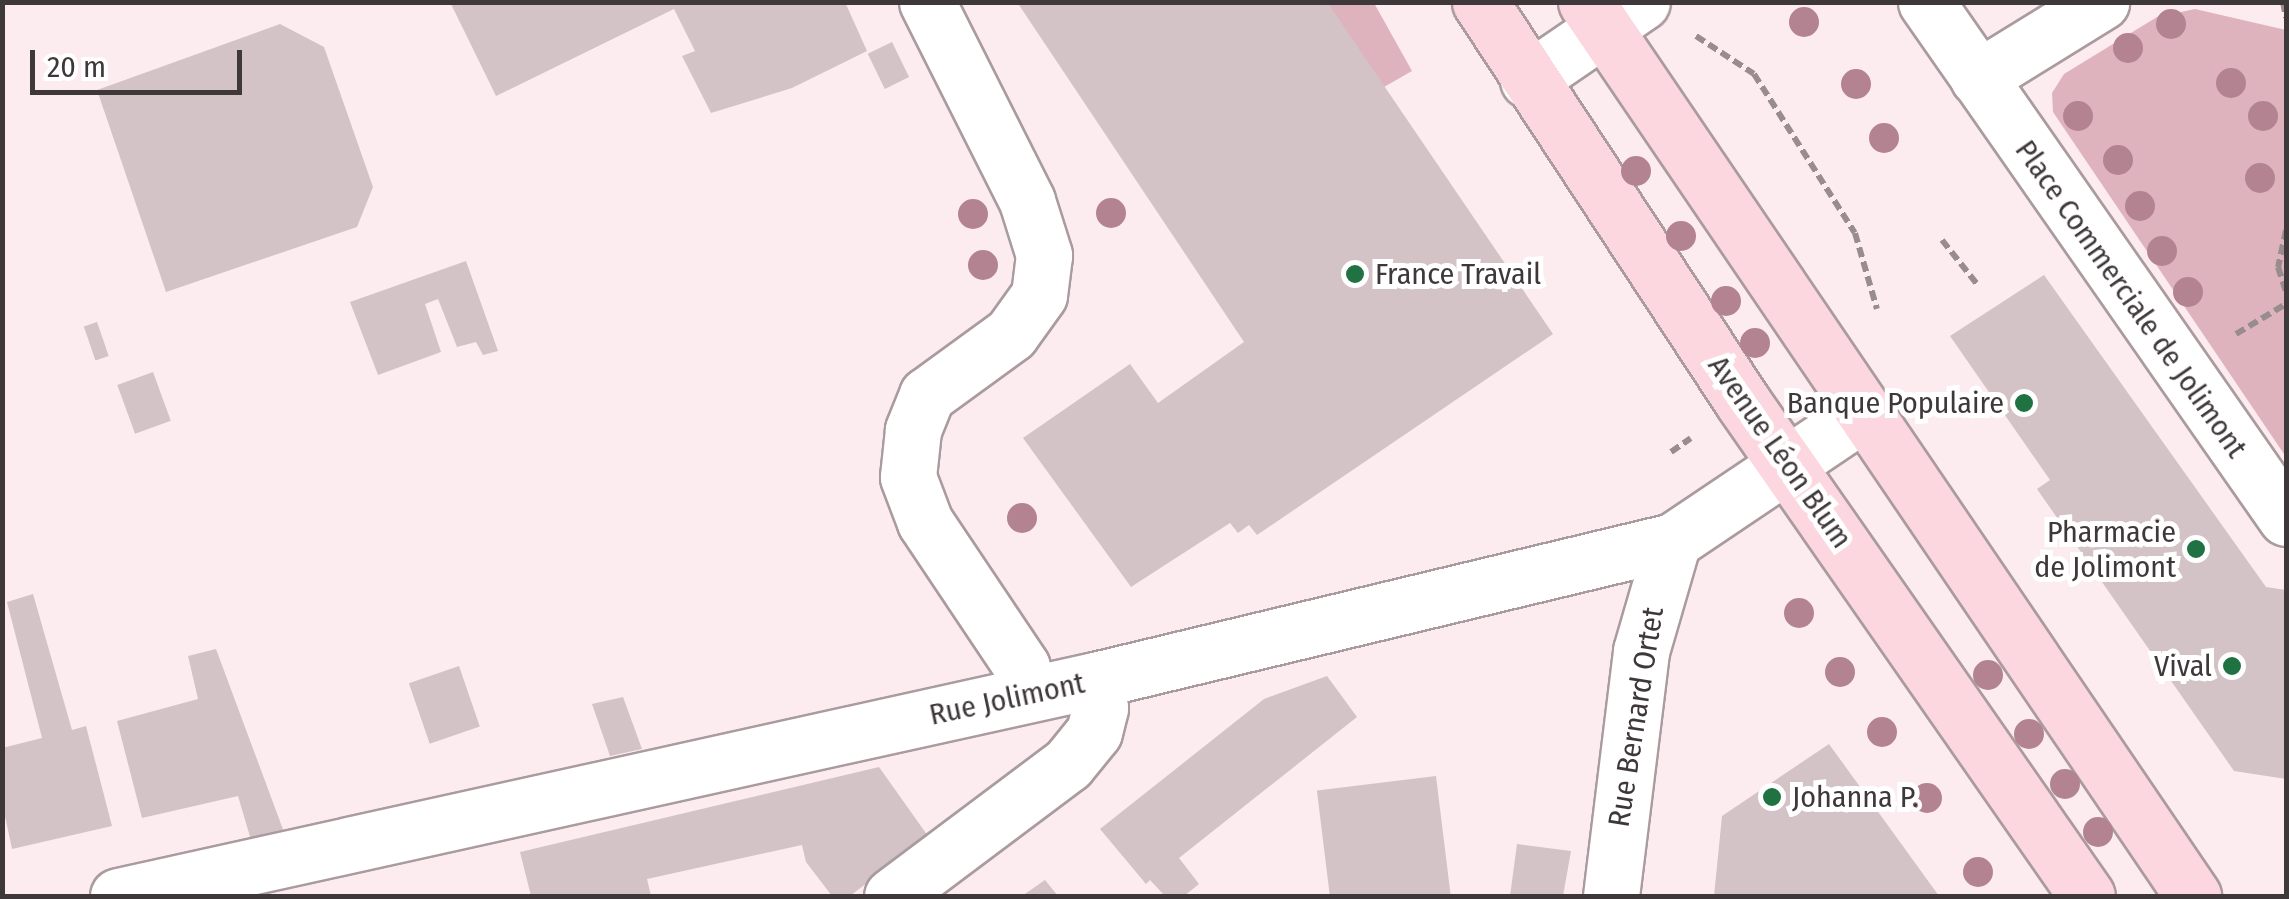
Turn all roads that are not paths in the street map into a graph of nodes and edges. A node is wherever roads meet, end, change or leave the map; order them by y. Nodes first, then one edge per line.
1 (927, 2) edge
2 (1480, 2) edge
3 (1926, 2) edge
4 (2101, 2) edge
5 (1610, 12) edge
6 (1978, 78) junction
7 (1528, 80) junction
8 (1862, 414) junction
9 (1788, 466) junction
10 (2286, 518) edge
11 (1673, 541) junction
12 (1095, 680) junction
13 (1026, 693) junction
14 (118, 896) edge
15 (892, 896) edge
16 (1611, 896) edge
17 (2088, 896) edge
18 (2193, 896) edge

1 - 13 street
2 - 7 main road, Avenue Léon Blum
3 - 6 street, Place Commerciale de Jolimont
4 - 6 street
5 - 7 street
5 - 8 main road
6 - 10 street, Place Commerciale de Jolimont
7 - 9 main road, Avenue Léon Blum
8 - 9 street, Rue Jolimont
8 - 18 main road
9 - 11 street, Rue Jolimont
9 - 17 main road, Avenue Léon Blum
11 - 12 street, Rue Jolimont
11 - 16 street, Rue Bernard Ortet
12 - 13 street, Rue Jolimont
12 - 15 street
13 - 14 street, Rue Jolimont

